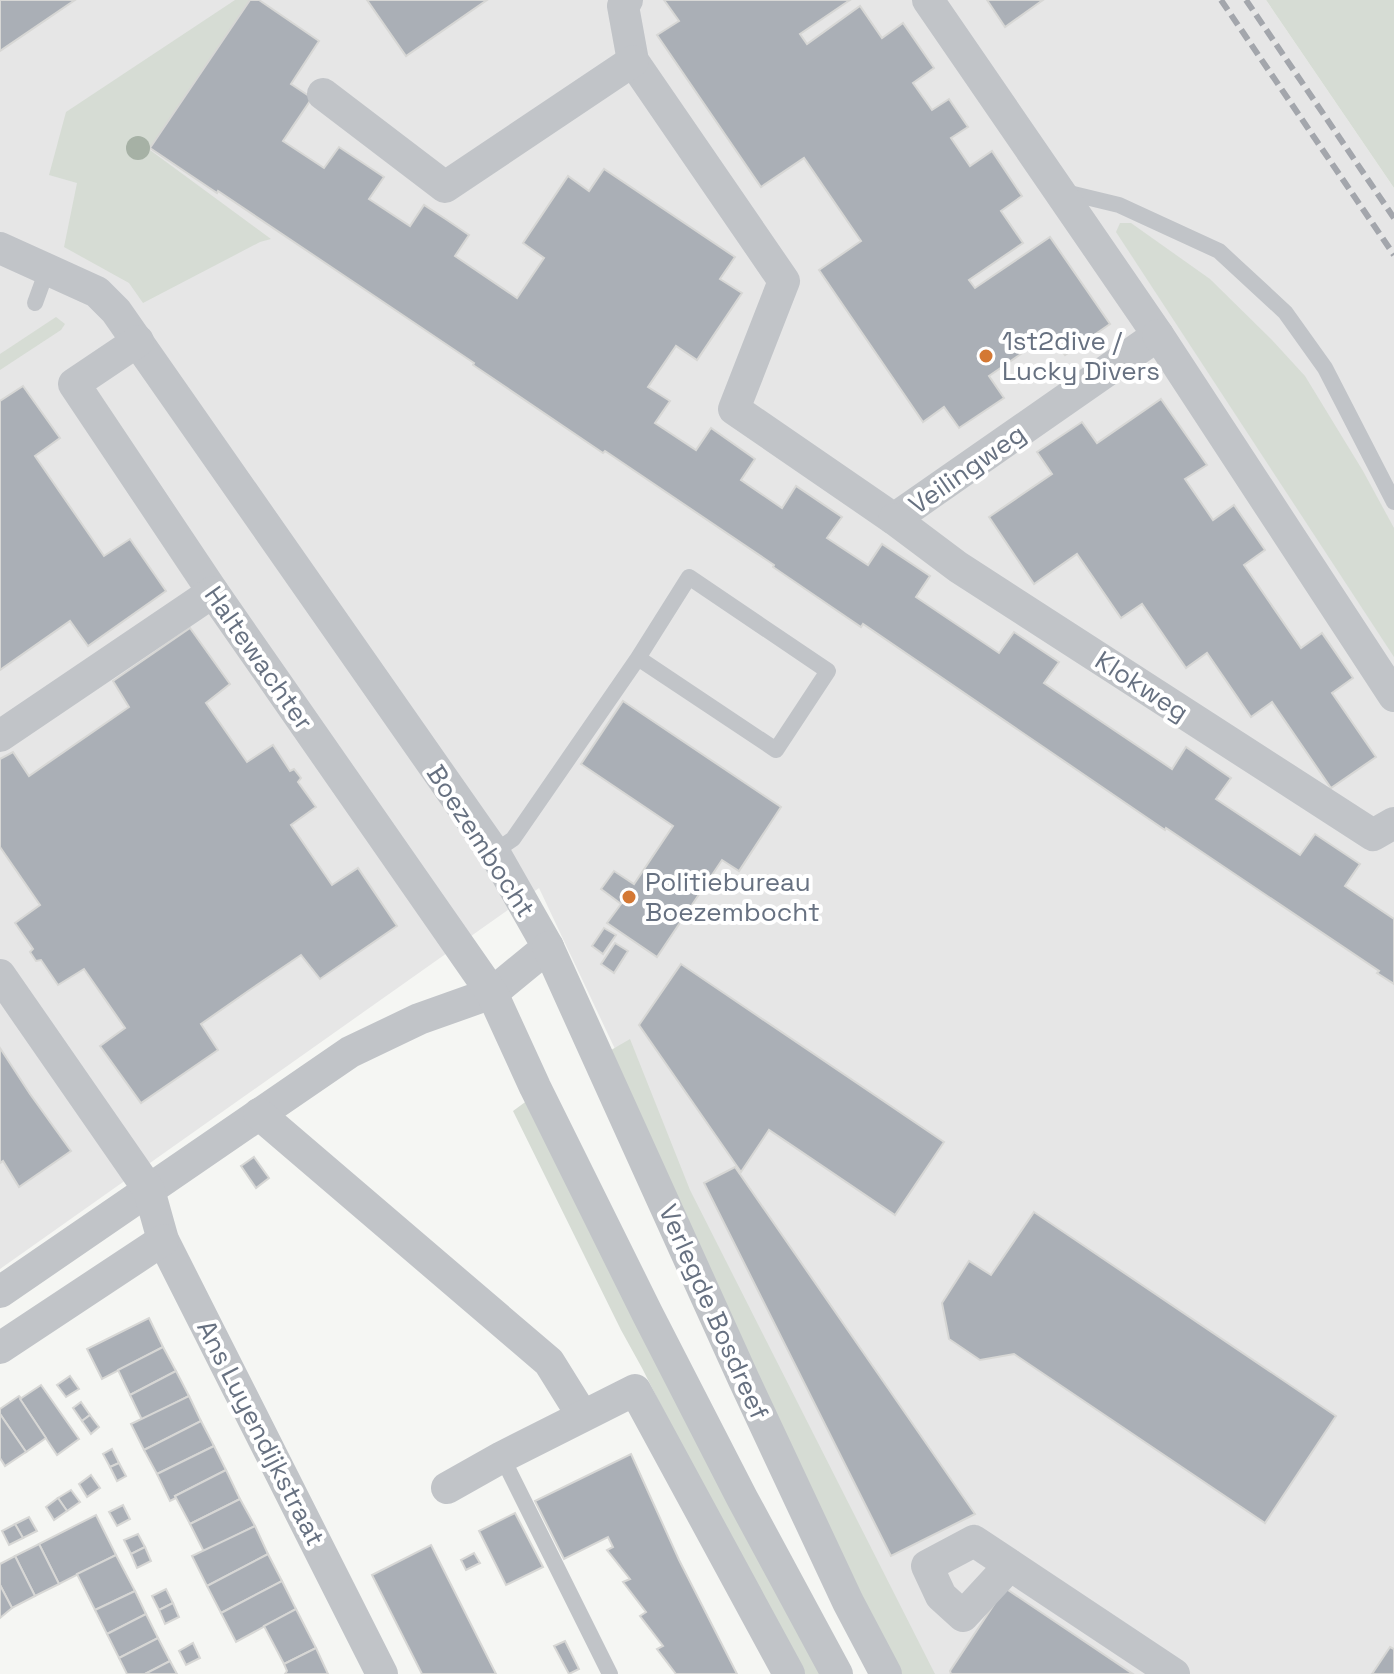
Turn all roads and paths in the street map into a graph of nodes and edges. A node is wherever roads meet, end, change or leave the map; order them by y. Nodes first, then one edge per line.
1 (627, 0) edge
2 (928, 0) edge
3 (633, 61) junction
4 (323, 94) dead end
5 (1059, 190) junction
6 (0, 248) edge
7 (47, 270) junction
8 (35, 303) dead end
9 (1158, 335) junction
10 (138, 341) junction
11 (1394, 502) edge
12 (894, 519) junction
13 (213, 592) junction
14 (638, 658) junction
15 (1394, 696) edge
16 (0, 736) edge
17 (1394, 823) edge
18 (494, 852) junction
19 (548, 947) junction
20 (0, 975) edge
21 (492, 993) junction
22 (259, 1114) junction
23 (149, 1190) junction
24 (163, 1240) junction
25 (0, 1292) edge
26 (0, 1348) edge
27 (582, 1415) junction
28 (502, 1457) junction
29 (447, 1488) dead end
30 (1010, 1565) dead end
31 (382, 1674) edge
32 (610, 1674) edge
33 (789, 1674) edge
34 (837, 1674) edge
35 (886, 1674) edge
36 (1174, 1674) edge

1 - 3 street, Veilingweg
2 - 5 street
3 - 4 street
3 - 12 street, Veilingweg
5 - 9 street
5 - 11 lane
6 - 7 street, Boezembocht
7 - 8 lane
7 - 10 street, Boezembocht
9 - 12 street, Veilingweg
9 - 15 street
10 - 13 street, Haltewachter
10 - 18 street, Boezembocht
12 - 17 street, Klokweg
13 - 16 street
13 - 21 street, Haltewachter
14 - 14 lane
14 - 18 lane
18 - 19 street, Boezembocht
19 - 21 street, Boezembocht
19 - 35 street, Verlegde Bosdreef
20 - 23 street, Ans Luyendijkstraat
21 - 22 street, Boezembocht
21 - 34 street, Verlegde Bosdreef
22 - 23 street, Boezembocht
22 - 27 street
23 - 24 street, Ans Luyendijkstraat
23 - 25 street, Boezembocht
24 - 26 street
24 - 31 street, Ans Luyendijkstraat
27 - 28 street
27 - 33 street
28 - 29 street
28 - 32 lane
30 - 36 street

